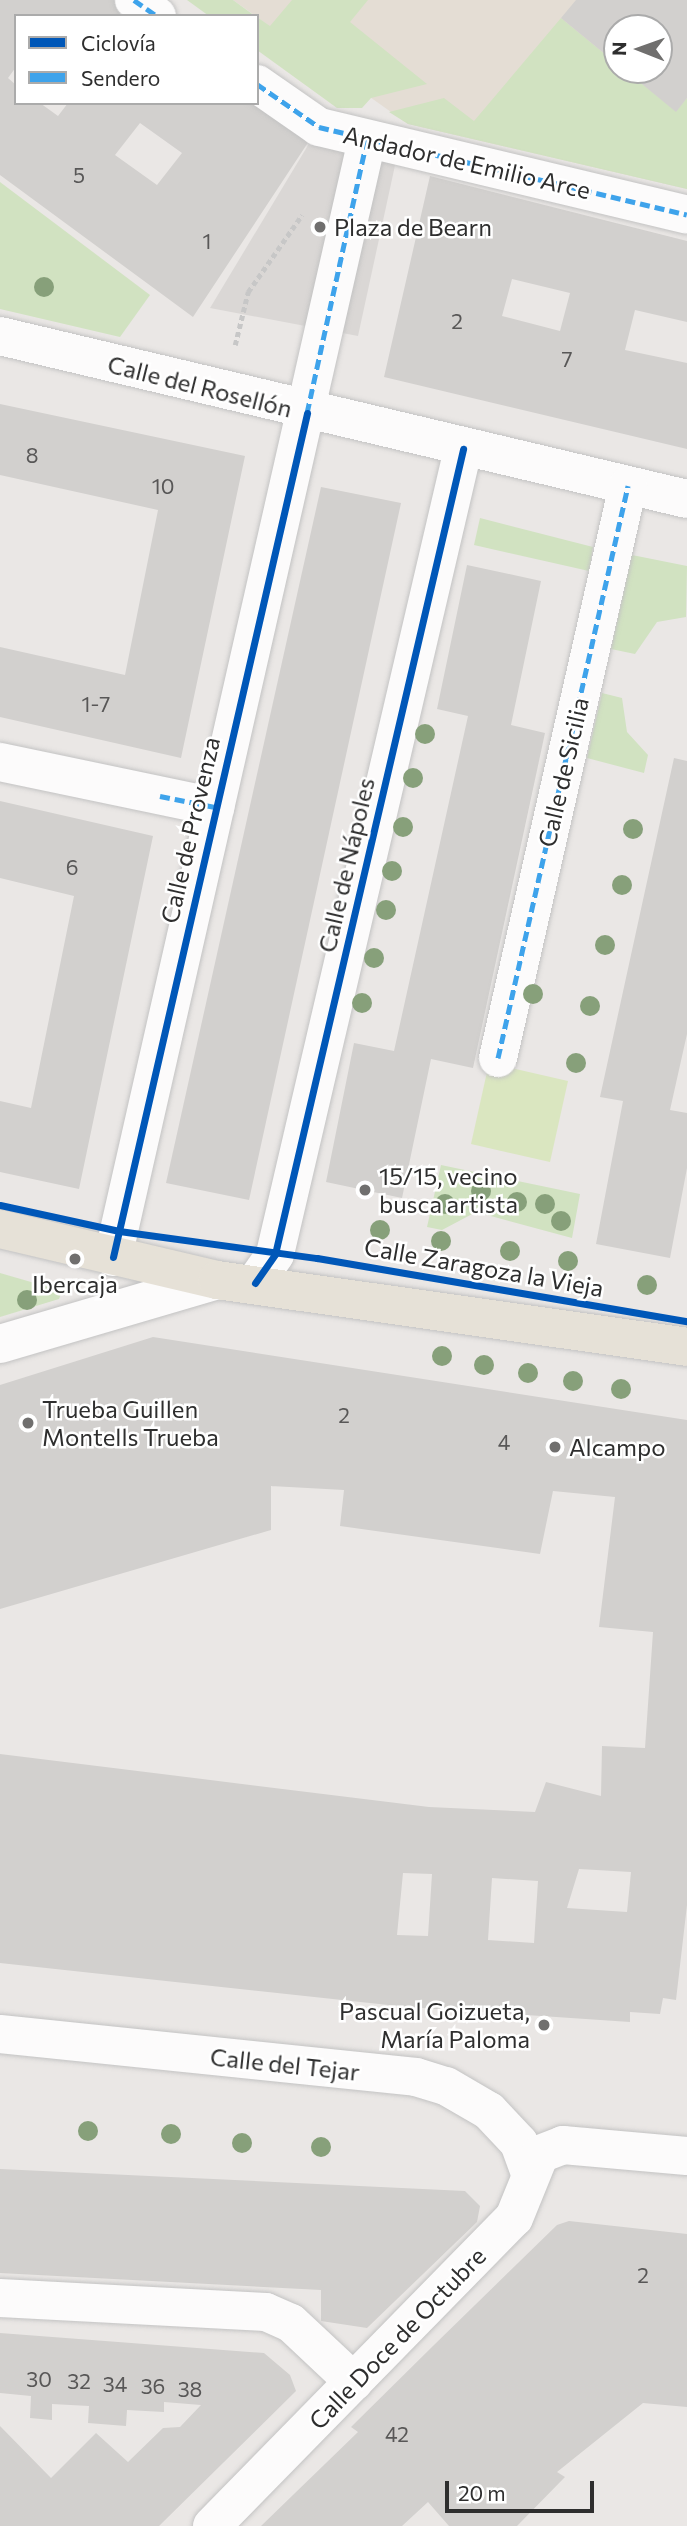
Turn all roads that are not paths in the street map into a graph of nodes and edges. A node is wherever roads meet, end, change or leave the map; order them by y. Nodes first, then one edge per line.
1 (134, 0) edge
2 (154, 14) edge
3 (259, 85) edge
4 (367, 140) junction
5 (687, 215) edge
6 (0, 336) edge
7 (307, 413) junction
8 (463, 449) junction
9 (628, 486) junction
10 (687, 499) edge
11 (0, 762) edge
12 (215, 807) junction
13 (498, 1058) dead end
14 (0, 1230) edge
15 (113, 1257) junction
16 (216, 1280) junction
17 (255, 1283) junction
18 (0, 1344) edge
19 (687, 1347) edge
20 (0, 2034) edge
21 (687, 2156) edge
22 (529, 2171) junction
23 (0, 2298) edge
24 (354, 2382) junction
25 (212, 2526) edge

1 - 2 street
3 - 4 street, Andador de Emilio Arce
4 - 5 street, Andador de Emilio Arce
4 - 7 street, Calle de Provenza
6 - 7 street, Calle del Rosellón
7 - 8 street, Calle del Rosellón
7 - 12 street, Calle de Provenza
8 - 9 street, Calle del Rosellón
8 - 17 street, Calle de Nápoles
9 - 10 street, Calle del Rosellón
9 - 13 street, Calle de Sicilia
11 - 12 street
12 - 15 street, Calle de Provenza
14 - 15 main road, Calle Zaragoza la Vieja
15 - 16 main road, Calle Zaragoza la Vieja
16 - 17 main road, Calle Zaragoza la Vieja
16 - 18 street
17 - 19 main road, Calle Zaragoza la Vieja
20 - 22 street, Calle del Tejar
21 - 22 street
22 - 24 street, Calle Doce de Octubre
23 - 24 street
24 - 25 street, Calle Doce de Octubre

